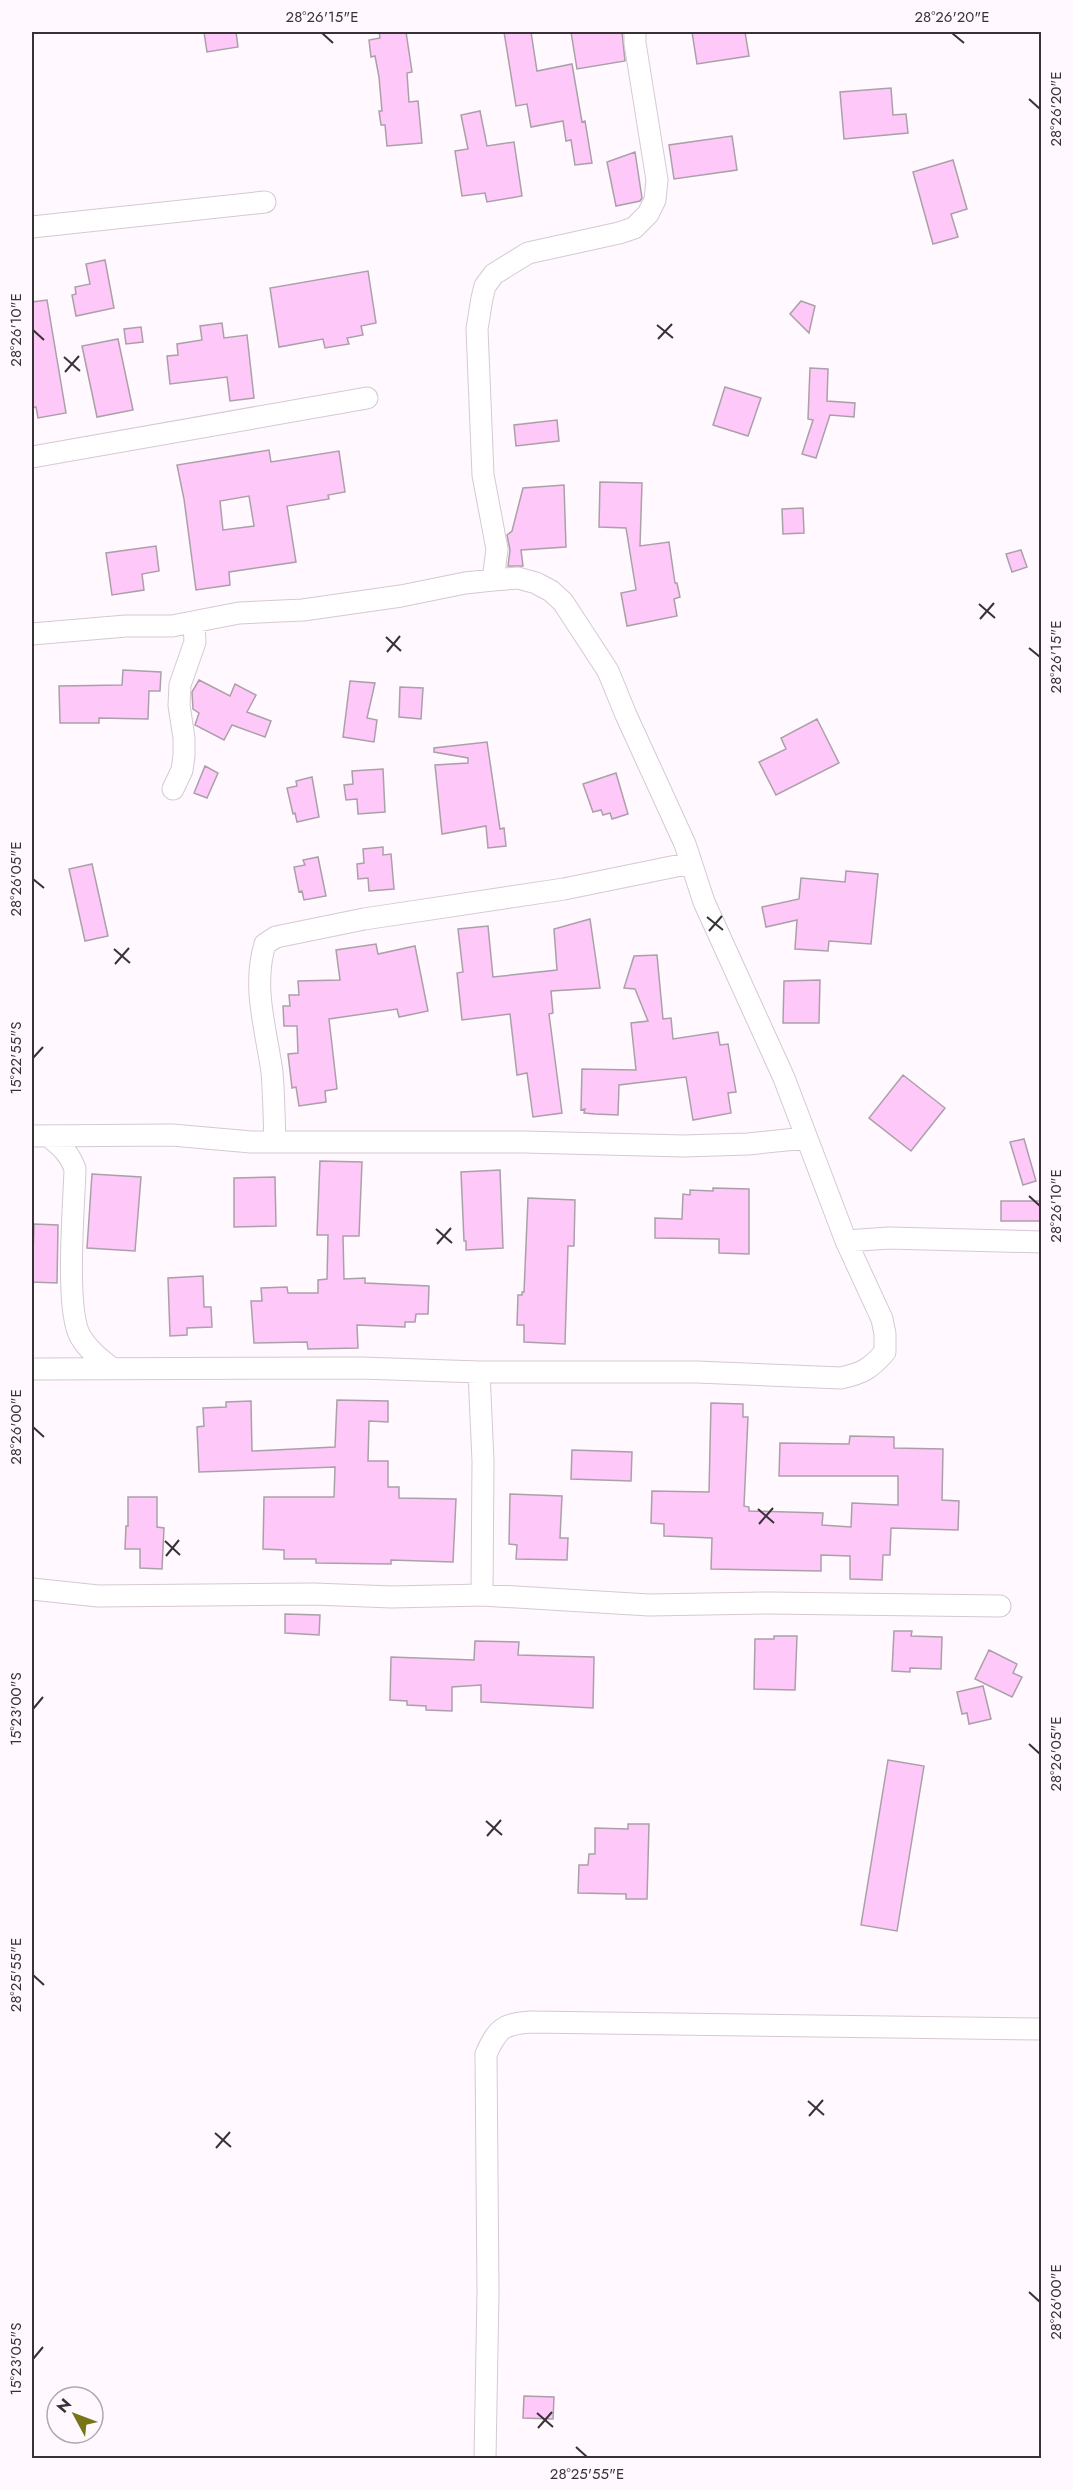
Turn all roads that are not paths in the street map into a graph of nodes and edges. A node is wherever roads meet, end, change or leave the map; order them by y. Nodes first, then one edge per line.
1 (635, 32) edge
2 (265, 202) dead end
3 (32, 227) edge
4 (367, 398) dead end
5 (32, 457) edge
6 (493, 580) junction
7 (194, 623) junction
8 (32, 634) edge
9 (173, 789) dead end
10 (691, 863) junction
11 (40, 1136) edge
12 (806, 1138) junction
13 (275, 1141) junction
14 (846, 1241) junction
15 (1041, 1242) edge
16 (32, 1369) edge
17 (113, 1369) junction
18 (478, 1372) junction
19 (32, 1589) edge
20 (482, 1595) junction
21 (1000, 1606) dead end
22 (1041, 2030) edge
23 (485, 2458) edge

1 - 6 street
2 - 3 street
4 - 5 street
6 - 7 street
6 - 10 street
7 - 8 street
7 - 9 street
10 - 12 street
10 - 13 street
11 - 13 street
11 - 17 street
12 - 13 street
12 - 14 street
14 - 15 street
14 - 18 street
16 - 17 street
17 - 18 street
18 - 20 street
19 - 20 street
20 - 21 street
22 - 23 street

